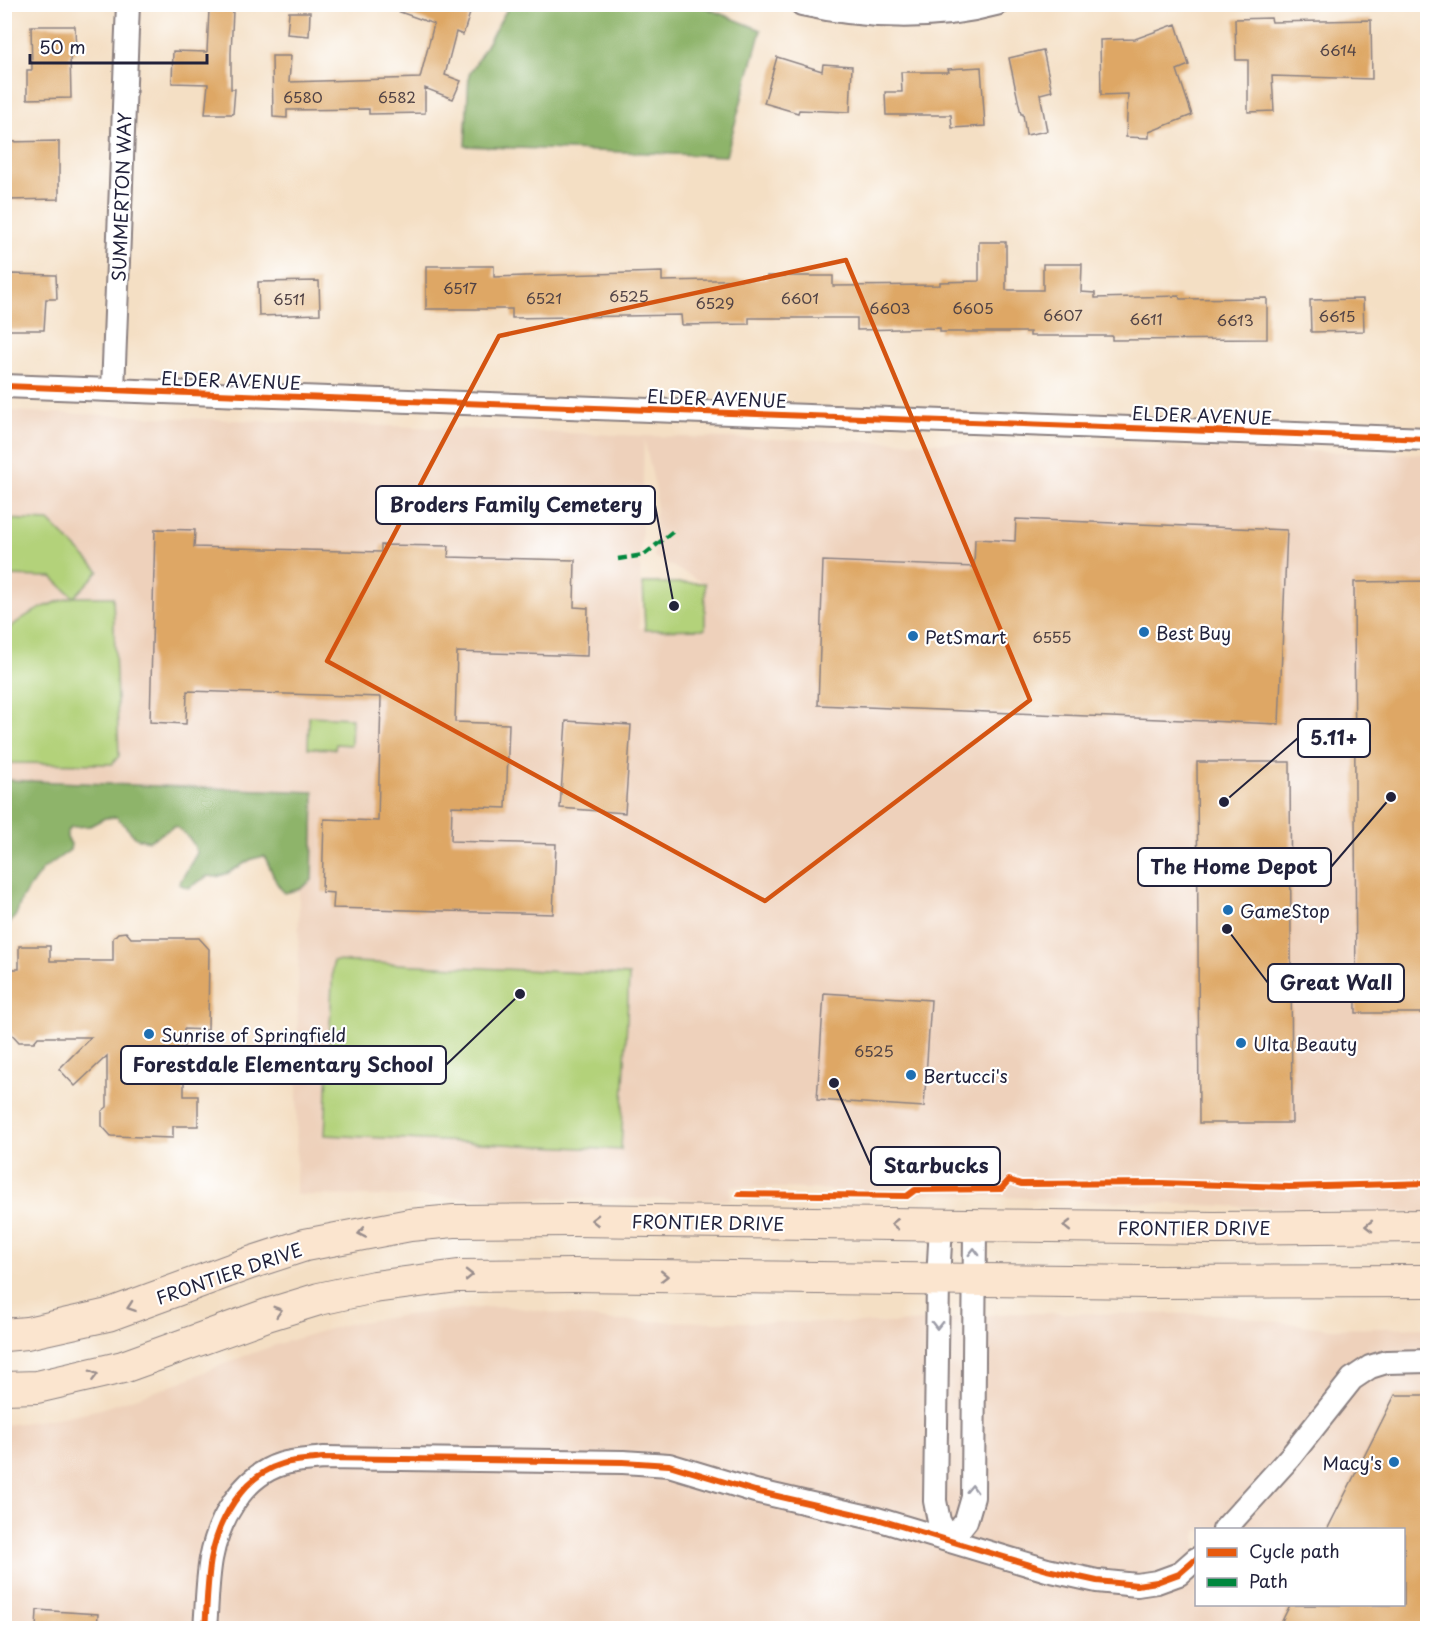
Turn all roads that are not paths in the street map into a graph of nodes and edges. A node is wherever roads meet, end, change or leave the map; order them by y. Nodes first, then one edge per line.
1 (128, 4) edge
2 (802, 4) edge
3 (996, 4) edge
4 (4, 386) edge
5 (113, 390) junction
6 (1428, 439) edge
7 (941, 1225) junction
8 (975, 1225) junction
9 (1428, 1226) edge
10 (938, 1280) junction
11 (974, 1280) junction
12 (1428, 1281) edge
13 (4, 1335) edge
14 (1428, 1361) edge
15 (37, 1387) junction
16 (4, 1388) edge
17 (4, 1394) edge
18 (1226, 1528) edge
19 (950, 1541) junction
20 (1195, 1561) edge
21 (205, 1629) edge

1 - 5 street, SUMMERTON WAY
2 - 3 street
4 - 5 street, ELDER AVENUE
5 - 6 street, ELDER AVENUE
7 - 8 main road, FRONTIER DRIVE
7 - 10 street
7 -> 13 main road, FRONTIER DRIVE
9 -> 8 main road, FRONTIER DRIVE
11 -> 8 street
10 - 11 main road
15 -> 10 main road
10 -> 19 street
11 - 12 main road
19 -> 11 street
14 - 18 street
15 - 16 main road
15 - 17 main road
19 - 20 street
19 - 21 street

